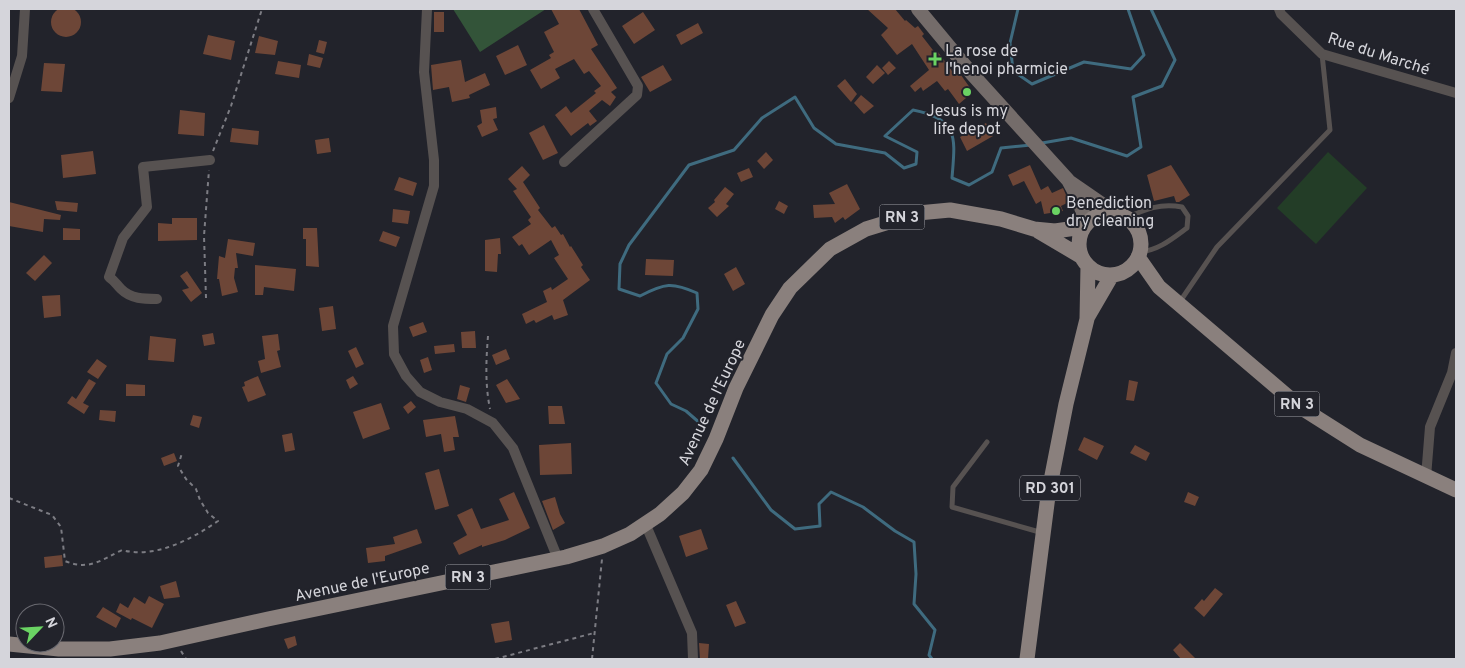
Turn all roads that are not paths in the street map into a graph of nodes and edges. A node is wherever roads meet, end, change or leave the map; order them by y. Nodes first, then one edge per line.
1 (26, 9) edge
2 (427, 9) edge
3 (593, 9) edge
4 (918, 9) edge
5 (1279, 9) edge
6 (1322, 54) junction
7 (1456, 93) edge
8 (9, 98) edge
9 (210, 160) road end
10 (564, 162) dead end
11 (1068, 180) junction
12 (1121, 216) junction
13 (1085, 225) junction
14 (1034, 229) junction
15 (1139, 254) junction
16 (1085, 261) junction
17 (1119, 273) junction
18 (1158, 287) junction
19 (157, 299) dead end
20 (1178, 304) junction
21 (1087, 319) junction
22 (1456, 353) edge
23 (988, 442) dead end
24 (1426, 477) junction
25 (1456, 490) edge
26 (646, 523) junction
27 (1043, 533) junction
28 (558, 559) junction
29 (9, 644) edge
30 (1031, 657) edge
31 (693, 659) edge

1 - 8 street
2 - 28 street
3 - 10 street
4 - 11 main road
5 - 6 street, Rue du Marché
6 - 7 street, Rue du Marché
6 - 20 lane
9 - 19 street
11 - 12 main road
11 - 13 main road
12 - 13 main road
12 - 15 main road
12 - 15 lane
13 - 14 main road, Avenue de l'Europe / RN 3
13 - 16 main road
14 - 16 main road, Avenue de l'Europe / RN 3
14 - 26 main road, Avenue de l'Europe / RN 3
15 - 17 main road
15 - 18 main road, RN 3
16 - 17 main road
16 - 21 main road, RD 301
17 - 18 main road, RN 3
17 - 21 main road, RD 301
18 - 20 main road, RN 3
20 - 24 main road, RN 3
21 - 27 main road, RD 301
22 - 24 street
23 - 27 lane
24 - 25 main road, RN 3
26 - 28 main road, Avenue de l'Europe / RN 3
26 - 31 street
27 - 30 main road, RD 301
28 - 29 main road, Avenue de l'Europe / RN 3

